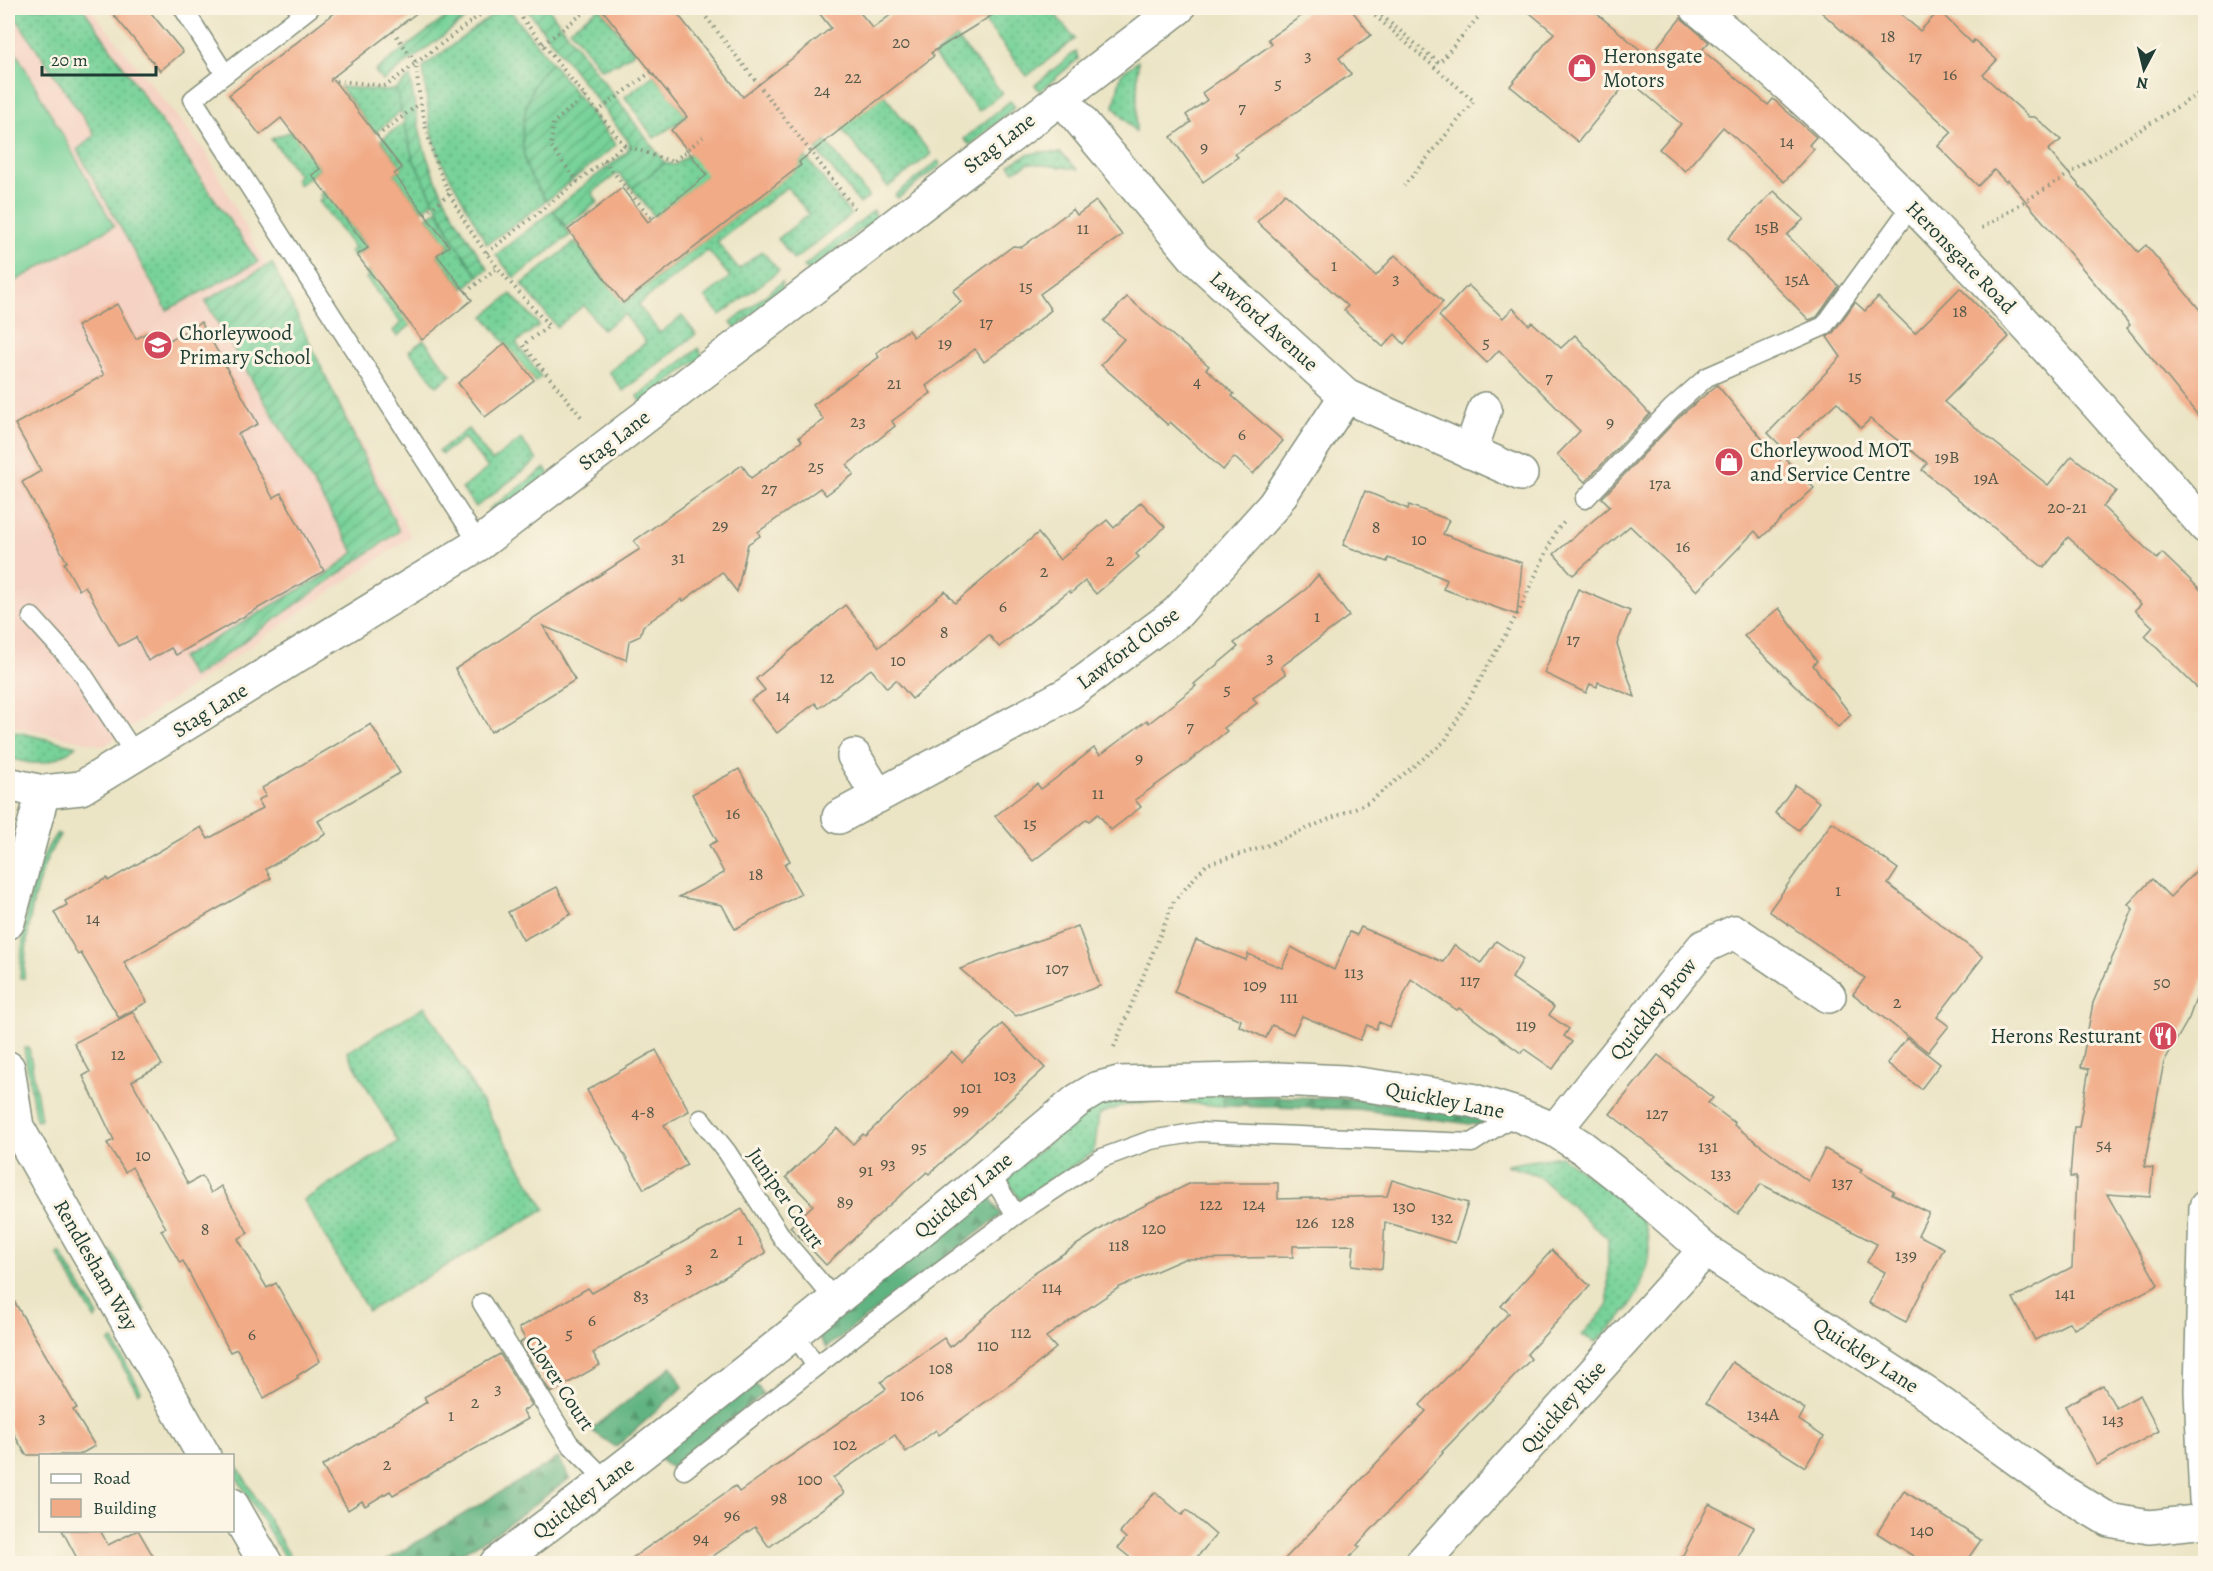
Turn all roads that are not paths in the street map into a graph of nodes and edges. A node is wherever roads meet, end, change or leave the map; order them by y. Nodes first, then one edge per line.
1 (183, 8) edge
2 (310, 8) edge
3 (1178, 8) edge
4 (1697, 8) edge
5 (225, 74) junction
6 (1060, 96) junction
7 (1912, 205) junction
8 (1346, 396) junction
9 (1485, 409) dead end
10 (1470, 452) junction
11 (1521, 474) dead end
12 (1585, 499) road end
13 (2205, 527) edge
14 (479, 544) junction
15 (32, 617) dead end
16 (136, 756) junction
17 (854, 756) dead end
18 (8, 784) edge
19 (43, 792) junction
20 (878, 796) junction
21 (839, 817) dead end
22 (8, 922) edge
23 (1829, 996) dead end
24 (8, 1068) edge
25 (1516, 1114) junction
26 (701, 1119) dead end
27 (12, 1129) edge
28 (1555, 1130) junction
29 (990, 1174) junction
30 (2205, 1208) edge
31 (1016, 1215) junction
32 (1705, 1250) junction
33 (836, 1301) junction
34 (482, 1303) dead end
35 (794, 1334) junction
36 (816, 1366) junction
37 (203, 1454) edge
38 (684, 1470) dead end
39 (607, 1481) junction
40 (2205, 1500) edge
41 (234, 1508) edge
42 (2205, 1521) edge
43 (266, 1563) edge
44 (496, 1563) edge
45 (1421, 1563) edge

1 - 5 lane
2 - 5 lane
3 - 6 street, Stag Lane
4 - 7 street, Heronsgate Road
5 - 14 lane
6 - 8 street, Lawford Avenue
6 - 14 street, Stag Lane
7 - 12 lane
7 - 13 street, Heronsgate Road
8 - 10 street, Lawford Avenue
8 - 20 street, Lawford Close
9 - 10 street
10 - 11 street, Lawford Avenue
14 - 16 street, Stag Lane
15 - 16 lane
16 - 19 street, Stag Lane
17 - 20 street
18 - 19 street, Stag Lane
19 - 22 street
20 - 21 street, Lawford Close
23 - 28 street, Quickley Brow
24 - 27 street, Rendlesham Way
25 - 28 street, Quickley Lane
25 - 29 street, Quickley Lane
25 - 31 lane, Quickley Lane
26 - 33 lane, Juniper Court
27 - 37 street, Rendlesham Way
28 - 32 street, Quickley Lane
29 - 31 lane
29 - 33 street, Quickley Lane
30 - 40 street
31 - 36 lane, Quickley Lane
32 - 42 street, Quickley Lane
32 - 45 street, Quickley Rise
33 - 35 street, Quickley Lane
34 - 39 lane, Clover Court
35 - 36 lane
35 - 39 street, Quickley Lane
36 - 38 lane, Quickley Lane
39 - 44 street, Quickley Lane
41 - 43 street

